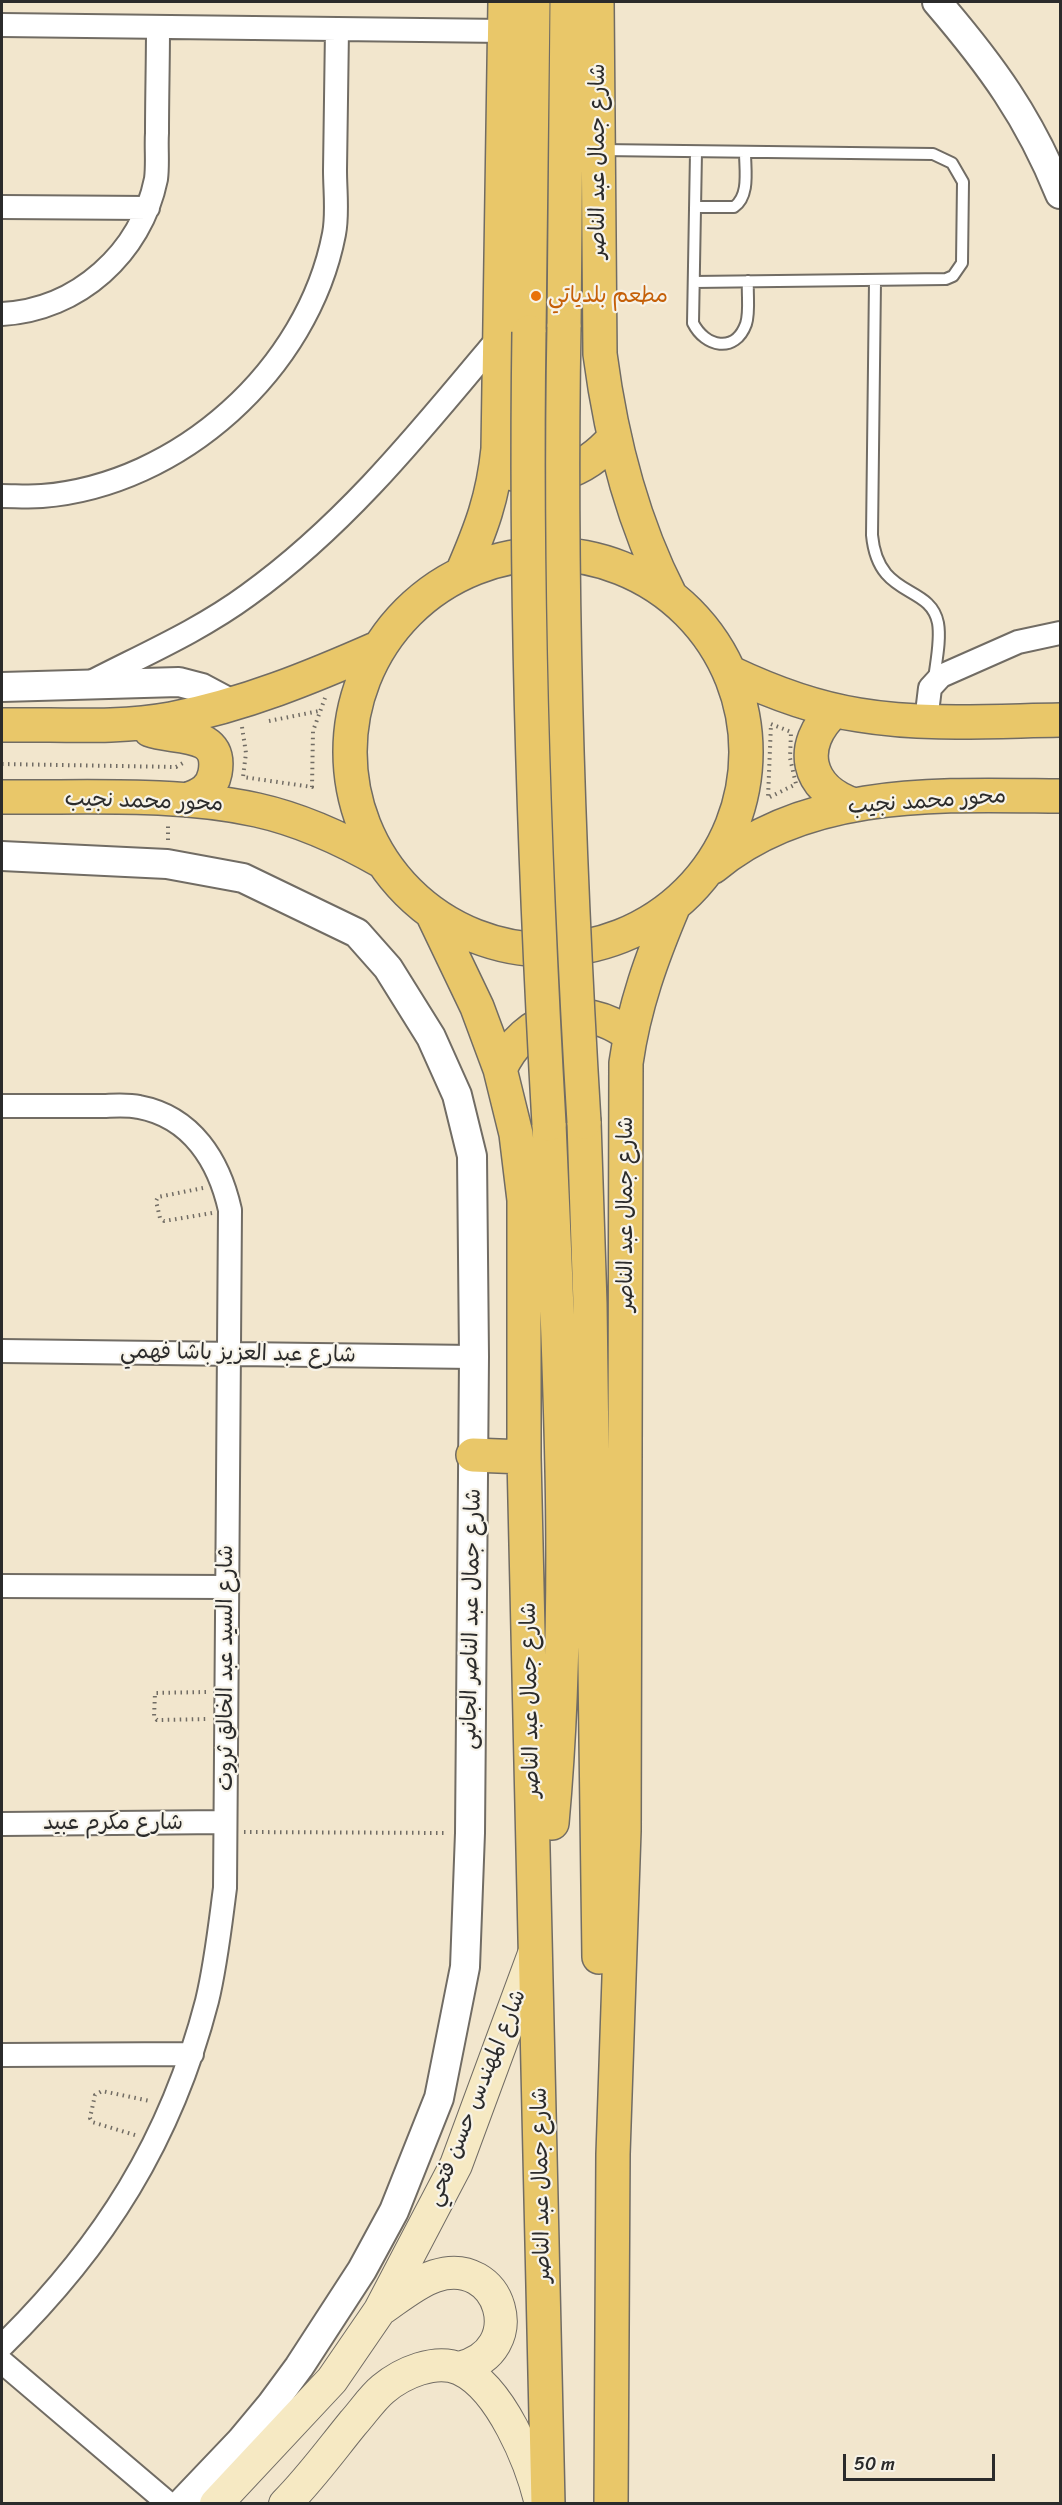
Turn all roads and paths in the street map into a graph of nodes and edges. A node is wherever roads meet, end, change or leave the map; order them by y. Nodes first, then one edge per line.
1 (533, 2) edge
2 (567, 2) edge
3 (597, 2) edge
4 (937, 2) edge
5 (505, 16) edge
6 (2, 25) edge
7 (158, 27) junction
8 (337, 29) junction
9 (598, 150) junction
10 (696, 152) junction
11 (745, 152) junction
12 (1060, 194) edge
13 (2, 207) edge
14 (695, 207) junction
15 (148, 208) junction
16 (747, 281) junction
17 (875, 281) junction
18 (694, 282) junction
19 (2, 314) edge
20 (515, 334) junction
21 (614, 438) junction
22 (496, 468) junction
23 (2, 496) edge
24 (462, 573) junction
25 (671, 596) junction
26 (1060, 633) edge
27 (380, 647) junction
28 (729, 672) junction
29 (934, 682) junction
30 (83, 686) junction
31 (2, 687) edge
32 (834, 711) junction
33 (242, 714) junction
34 (1060, 720) edge
35 (926, 721) junction
36 (138, 722) junction
37 (264, 723) dead end
38 (2, 725) edge
39 (791, 732) joint
40 (185, 759) dead end
41 (2, 764) edge
42 (1060, 796) edge
43 (2, 797) edge
44 (186, 800) junction
45 (854, 805) junction
46 (2, 856) edge
47 (383, 862) junction
48 (703, 876) junction
49 (674, 905) junction
50 (432, 913) junction
51 (630, 1035) junction
52 (500, 1069) junction
53 (2, 1106) edge
54 (224, 1184) junction
55 (230, 1210) junction
56 (2, 1351) edge
57 (229, 1354) junction
58 (474, 1357) junction
59 (473, 1455) junction
60 (524, 1457) junction
61 (2, 1586) edge
62 (227, 1587) junction
63 (226, 1692) junction
64 (226, 1719) junction
65 (2, 1824) edge
66 (225, 1827) junction
67 (470, 1833) junction
68 (537, 1945) junction
69 (192, 2054) junction
70 (2, 2055) edge
71 (172, 2105) junction
72 (156, 2141) junction
73 (613, 2154) junction
74 (380, 2310) junction
75 (2, 2346) edge
76 (2, 2362) edge
77 (459, 2368) junction
78 (169, 2504) edge
79 (181, 2504) edge
80 (216, 2504) edge
81 (285, 2504) edge
82 (541, 2504) edge
83 (548, 2504) edge
84 (611, 2504) edge

1 - 20 main road
2 - 73 main road, bridge
3 - 9 main road, شارع جمال عبد الناصر
4 - 12 street
5 - 8 street
5 - 20 main road
6 - 7 street
7 - 8 street
7 - 15 street
8 - 23 street
9 - 10 lane
9 - 21 main road, شارع جمال عبد الناصر
10 - 11 lane
10 - 14 lane
11 - 14 lane
11 - 17 lane
13 - 15 street
14 - 18 lane
15 - 19 street
16 - 17 lane
16 - 18 lane
16 - 18 lane
17 - 29 lane
20 - 22 main road
20 - 30 street
20 - 68 main road, bridge
21 - 22 main road
21 - 25 main road, شارع جمال عبد الناصر
22 - 24 main road
24 - 25 main road
24 - 27 main road
25 - 28 main road
26 - 29 street
27 - 33 main road
27 - 47 main road
28 - 32 main road
28 - 48 main road
29 - 35 street
30 - 31 street
30 - 33 street
32 - 35 main road
32 - 45 main road
33 - 36 main road
33 - 37 path
34 - 35 main road
36 - 38 main road
36 - 44 main road
39 - 39 path
40 - 41 path
42 - 45 main road, محور محمد نجيب
43 - 44 main road, محور محمد نجيب
44 - 47 main road, محور محمد نجيب
45 - 48 main road, محور محمد نجيب
46 - 58 street, شارع جمال عبد الناصر الجانبى
47 - 50 main road
48 - 49 main road
49 - 50 main road
49 - 51 main road, شارع جمال عبد الناصر
50 - 52 main road, شارع جمال عبد الناصر
51 - 52 main road
51 - 73 main road, شارع جمال عبد الناصر
52 - 60 main road, شارع جمال عبد الناصر
53 - 54 street, شارع السيد عبد الخالق ثروت
54 - 55 street, شارع السيد عبد الخالق ثروت
54 - 55 path
55 - 57 street, شارع السيد عبد الخالق ثروت
56 - 57 street, شارع عبد العزيز باشا فهمي
57 - 58 street, شارع عبد العزيز باشا فهمي
57 - 62 street, شارع السيد عبد الخالق ثروت
58 - 59 street, شارع جمال عبد الناصر الجانبى
59 - 60 main road
59 - 67 street, شارع جمال عبد الناصر الجانبى
60 - 68 main road, شارع جمال عبد الناصر
61 - 62 street
62 - 63 street, شارع السيد عبد الخالق ثروت
63 - 64 street, شارع السيد عبد الخالق ثروت
63 - 64 path
64 - 66 street, شارع السيد عبد الخالق ثروت
65 - 66 street, شارع مكرم عبيد
66 - 67 path
66 - 69 street, شارع السيد عبد الخالق ثروت
67 - 79 street, شارع جمال عبد الناصر الجانبى
68 - 74 main road, شارع المهندس حسن فتحي
68 - 83 main road, شارع جمال عبد الناصر
69 - 70 street
69 - 71 street, شارع السيد عبد الخالق ثروت
71 - 72 street, شارع السيد عبد الخالق ثروت
71 - 72 path
72 - 75 street, شارع السيد عبد الخالق ثروت
73 - 84 main road, شارع جمال عبد الناصر
74 - 77 main road
74 - 80 main road, شارع المهندس حسن فتحي
76 - 78 street
77 - 81 main road
77 - 82 main road

